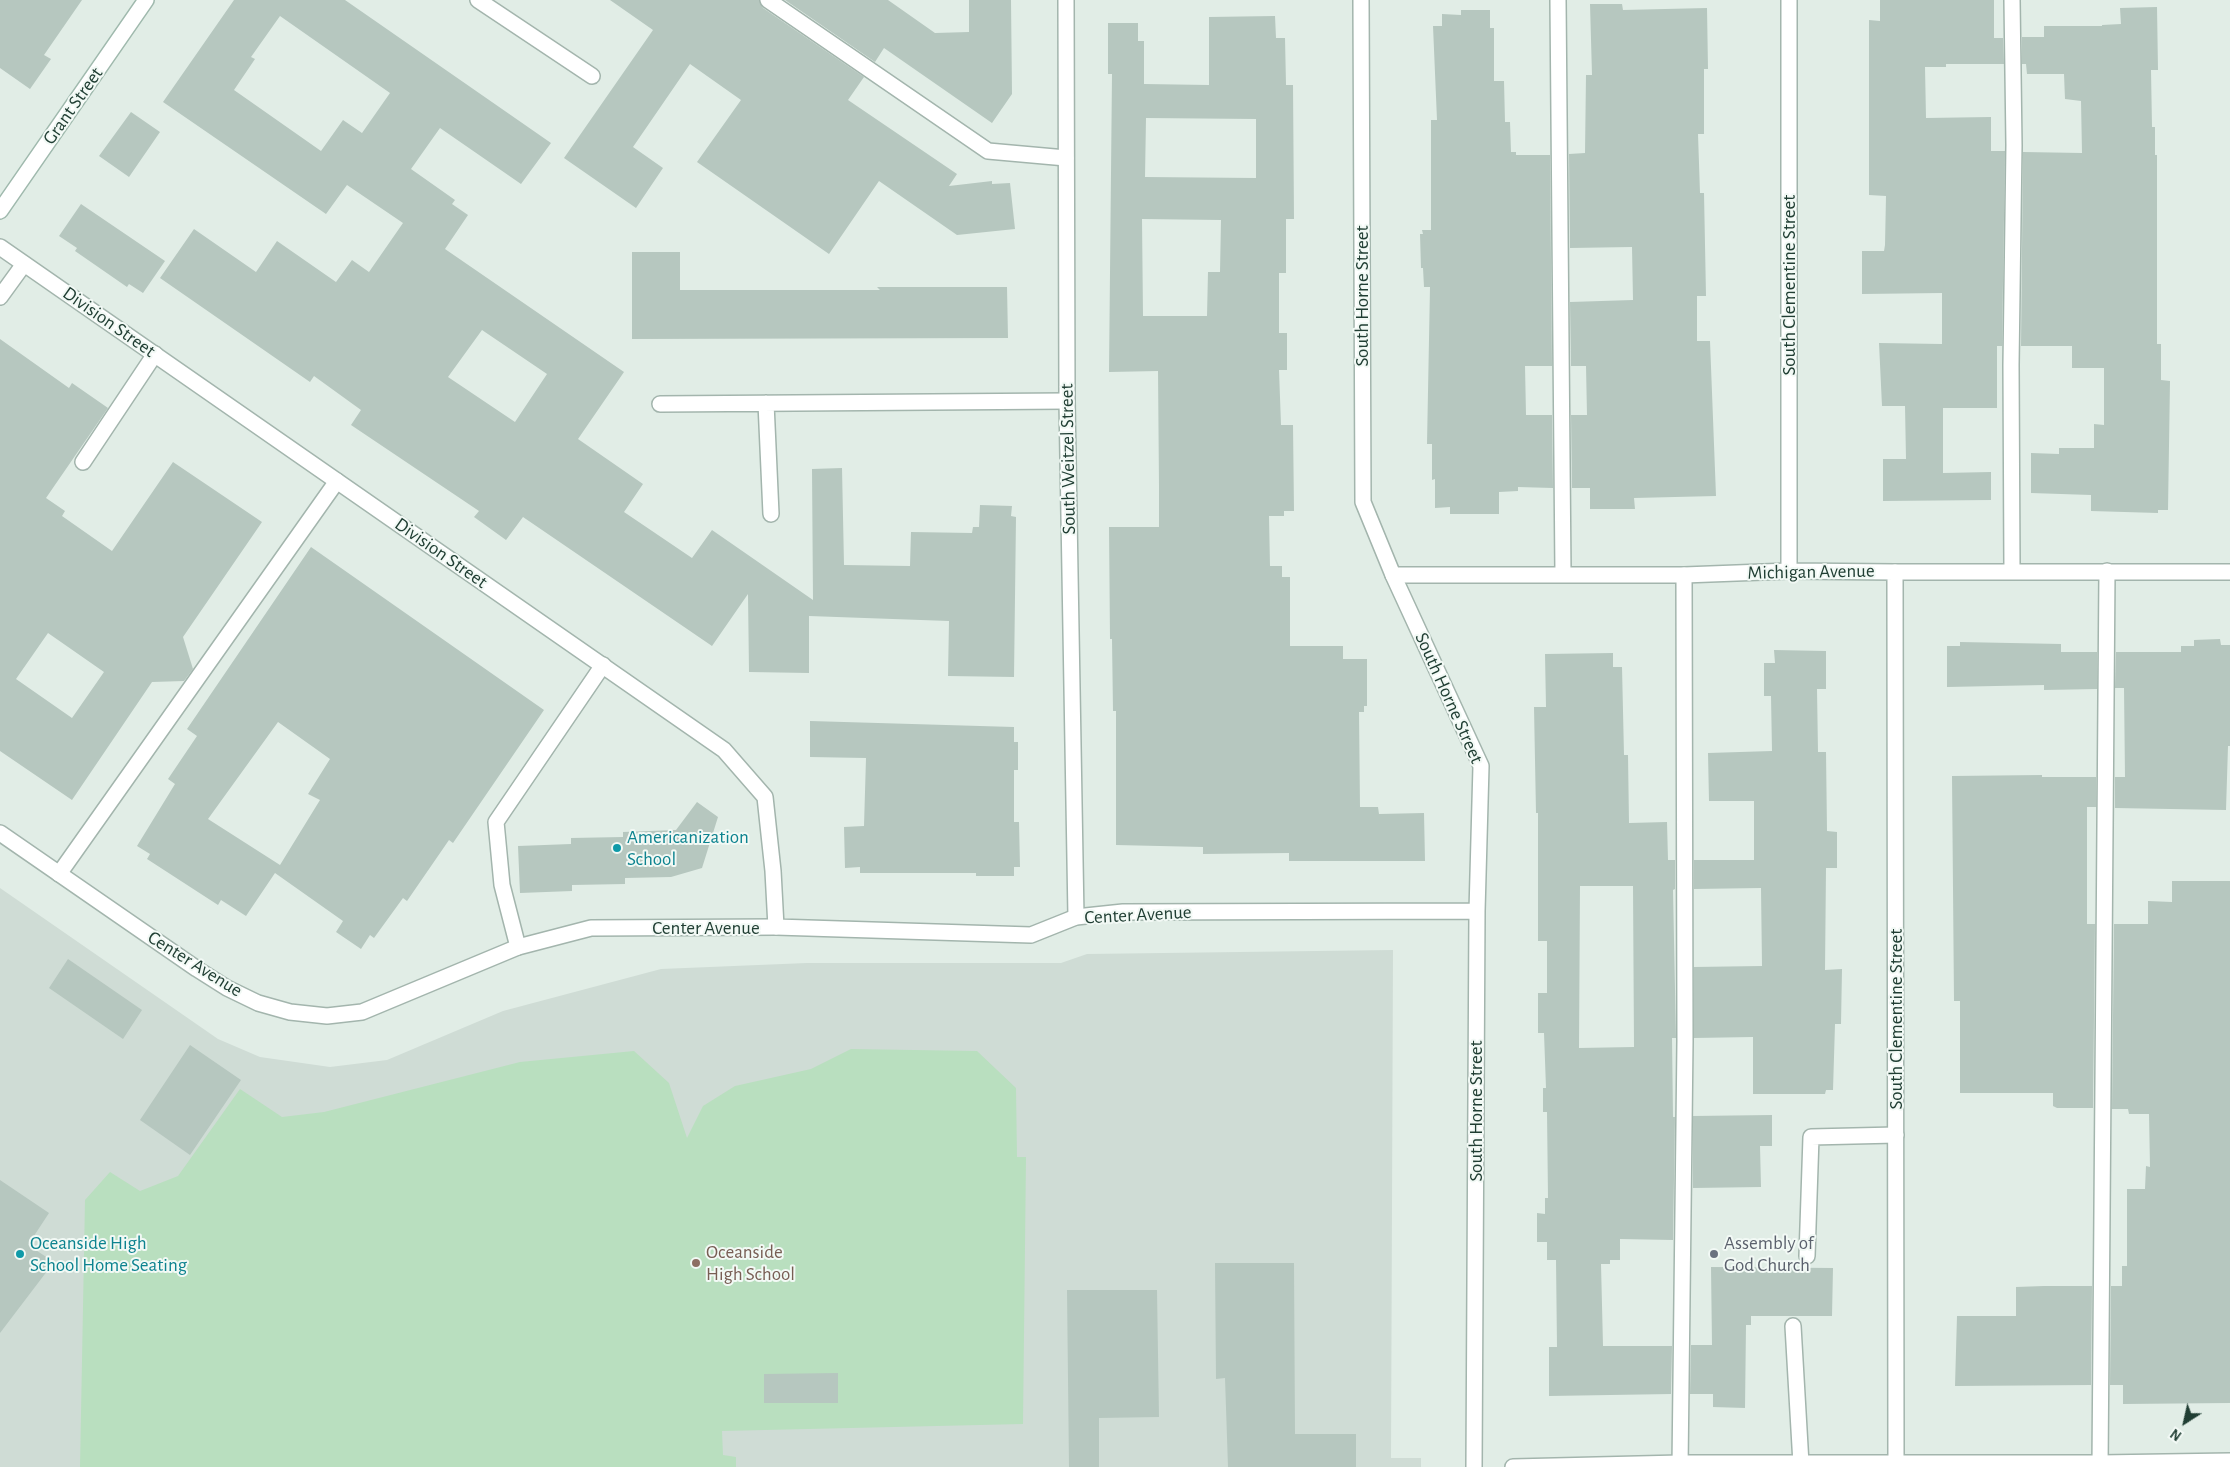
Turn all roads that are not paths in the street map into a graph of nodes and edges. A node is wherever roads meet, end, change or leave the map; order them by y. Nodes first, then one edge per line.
1 (146, 0) edge
2 (478, 0) edge
3 (768, 0) edge
4 (1066, 0) edge
5 (1361, 0) edge
6 (1558, 0) edge
7 (1789, 0) edge
8 (2012, 0) edge
9 (592, 76) dead end
10 (1066, 158) junction
11 (0, 211) edge
12 (0, 247) edge
13 (24, 264) junction
14 (0, 297) edge
15 (155, 354) junction
16 (1067, 401) junction
17 (766, 403) junction
18 (660, 404) dead end
19 (83, 462) dead end
20 (337, 481) junction
21 (771, 514) dead end
22 (1789, 571) junction
23 (2012, 571) junction
24 (2107, 571) junction
25 (1894, 572) junction
26 (2230, 572) edge
27 (1563, 574) junction
28 (1392, 575) junction
29 (1684, 575) junction
30 (603, 665) junction
31 (0, 833) edge
32 (59, 874) junction
33 (1477, 911) junction
34 (1076, 917) junction
35 (776, 927) junction
36 (518, 947) junction
37 (1896, 1135) junction
38 (1807, 1256) dead end
39 (1792, 1326) dead end
40 (2230, 1461) edge
41 (1801, 1464) junction
42 (2210, 1464) edge
43 (1680, 1465) edge
44 (1896, 1465) edge
45 (2100, 1465) edge
46 (1474, 1467) edge
47 (1514, 1467) edge

1 - 11 street, Grant Street
2 - 9 street
3 - 10 street
4 - 10 street, South Weitzel Street
5 - 28 street, South Horne Street
6 - 27 street
7 - 22 street, South Clementine Street
8 - 23 street
10 - 16 street, South Weitzel Street
12 - 13 street, Division Street
13 - 14 street
13 - 15 street, Division Street
15 - 19 street
15 - 20 street, Division Street
16 - 17 street
16 - 34 street, South Weitzel Street
17 - 18 street
17 - 21 street
20 - 30 street, Division Street
20 - 32 street
22 - 25 street, Michigan Avenue
22 - 29 street, Michigan Avenue
23 - 24 street, Michigan Avenue
23 - 25 street, Michigan Avenue
24 - 26 street, Michigan Avenue
24 - 45 street
25 - 37 street, South Clementine Street
27 - 28 street, Michigan Avenue
27 - 29 street, Michigan Avenue
28 - 33 street, South Horne Street
29 - 43 street
30 - 35 street, Division Street
30 - 36 street
31 - 32 street, Center Avenue
32 - 36 street, Center Avenue
33 - 34 street, Center Avenue
33 - 46 street, South Horne Street
34 - 35 street, Center Avenue
35 - 36 street, Center Avenue
37 - 38 street
37 - 44 street, South Clementine Street
39 - 41 street
40 - 42 street
41 - 43 street
41 - 44 street
42 - 45 street
43 - 47 street
44 - 45 street

